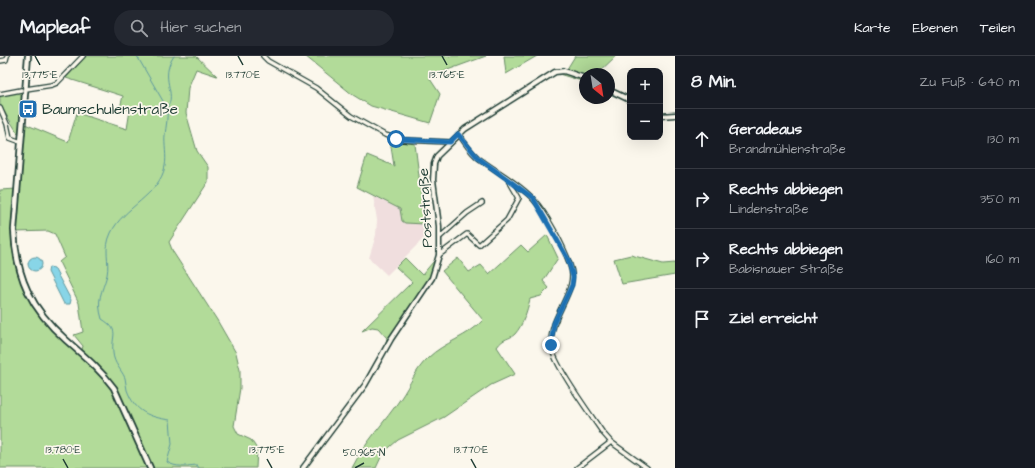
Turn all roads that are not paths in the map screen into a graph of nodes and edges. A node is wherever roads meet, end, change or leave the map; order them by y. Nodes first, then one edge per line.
1 (7, 56) edge
2 (28, 56) edge
3 (83, 56) edge
4 (263, 56) edge
5 (0, 61) edge
6 (579, 76) edge
7 (24, 90) junction
8 (615, 93) edge
9 (0, 94) edge
10 (627, 99) edge
11 (0, 108) edge
12 (675, 115) edge
13 (663, 116) edge
14 (458, 134) junction
15 (21, 142) junction
16 (450, 142) junction
17 (508, 178) junction
18 (482, 203) dead end
19 (440, 237) junction
20 (439, 255) junction
21 (611, 442) junction
22 (150, 468) edge
23 (303, 468) edge
24 (577, 468) edge
25 (647, 468) edge

1 - 5 street
2 - 7 main road
3 - 7 street
4 - 16 street
6 - 14 street, Poststraße
7 - 9 street
7 - 15 main road
8 - 10 street
11 - 15 street
12 - 13 street
14 - 16 street, Poststraße
14 - 17 street
15 - 22 main road
16 - 19 street, Poststraße
17 - 20 street
17 - 21 street
18 - 19 street
19 - 20 street, Poststraße
20 - 23 street, Poststraße
21 - 24 street
21 - 25 street

